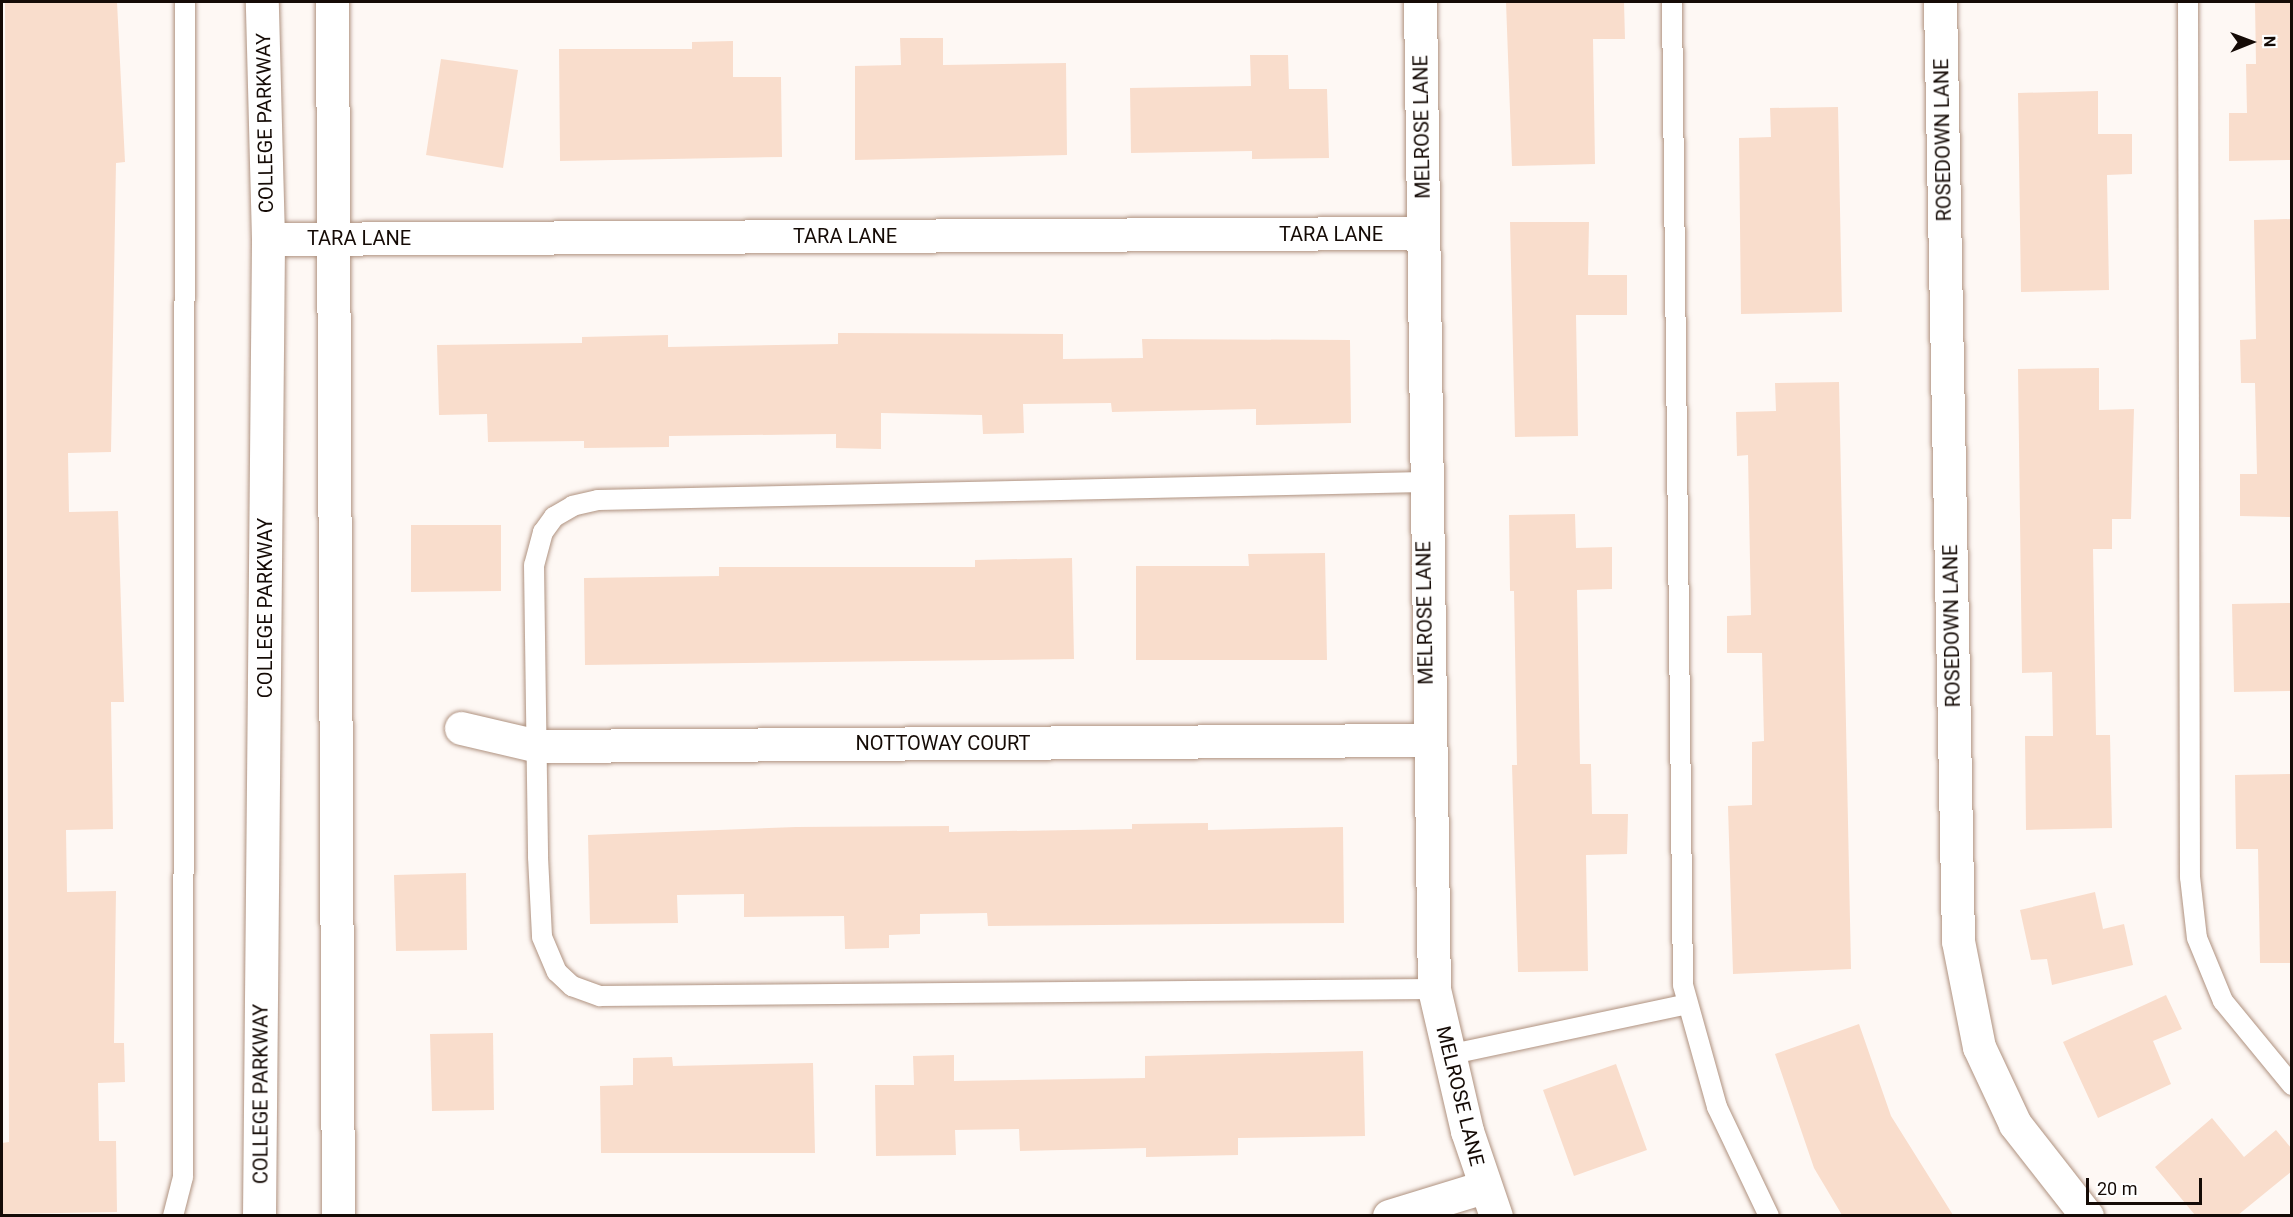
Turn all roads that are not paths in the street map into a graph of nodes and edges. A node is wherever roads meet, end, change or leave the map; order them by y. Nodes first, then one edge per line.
1 (185, 2) edge
2 (262, 2) edge
3 (332, 2) edge
4 (1420, 2) edge
5 (1672, 2) edge
6 (1940, 2) edge
7 (2188, 2) edge
8 (1423, 233) junction
9 (333, 238) junction
10 (268, 239) junction
11 (1424, 483) junction
12 (461, 728) dead end
13 (1427, 740) junction
14 (538, 746) junction
15 (1434, 989) junction
16 (1688, 1004) junction
17 (1448, 1055) junction
18 (2292, 1085) edge
19 (1489, 1201) edge
20 (173, 1215) edge
21 (260, 1215) edge
22 (338, 1215) edge
23 (1389, 1215) edge
24 (1769, 1215) edge
25 (2087, 1215) edge

1 - 20 lane
2 - 10 street, COLLEGE PARKWAY
3 - 9 street
4 - 8 street, MELROSE LANE
5 - 16 lane
6 - 25 street, ROSEDOWN LANE
7 - 18 lane
8 - 9 street, TARA LANE
8 - 11 street, MELROSE LANE
9 - 10 street, TARA LANE
9 - 22 street
10 - 21 street, COLLEGE PARKWAY
11 - 13 street, MELROSE LANE
11 - 14 lane
12 - 14 street, NOTTOWAY COURT
13 - 14 street, NOTTOWAY COURT
13 - 15 street, MELROSE LANE
14 - 15 lane
15 - 17 street, MELROSE LANE
16 - 17 lane
16 - 24 lane
17 - 19 street, MELROSE LANE
19 - 23 street

